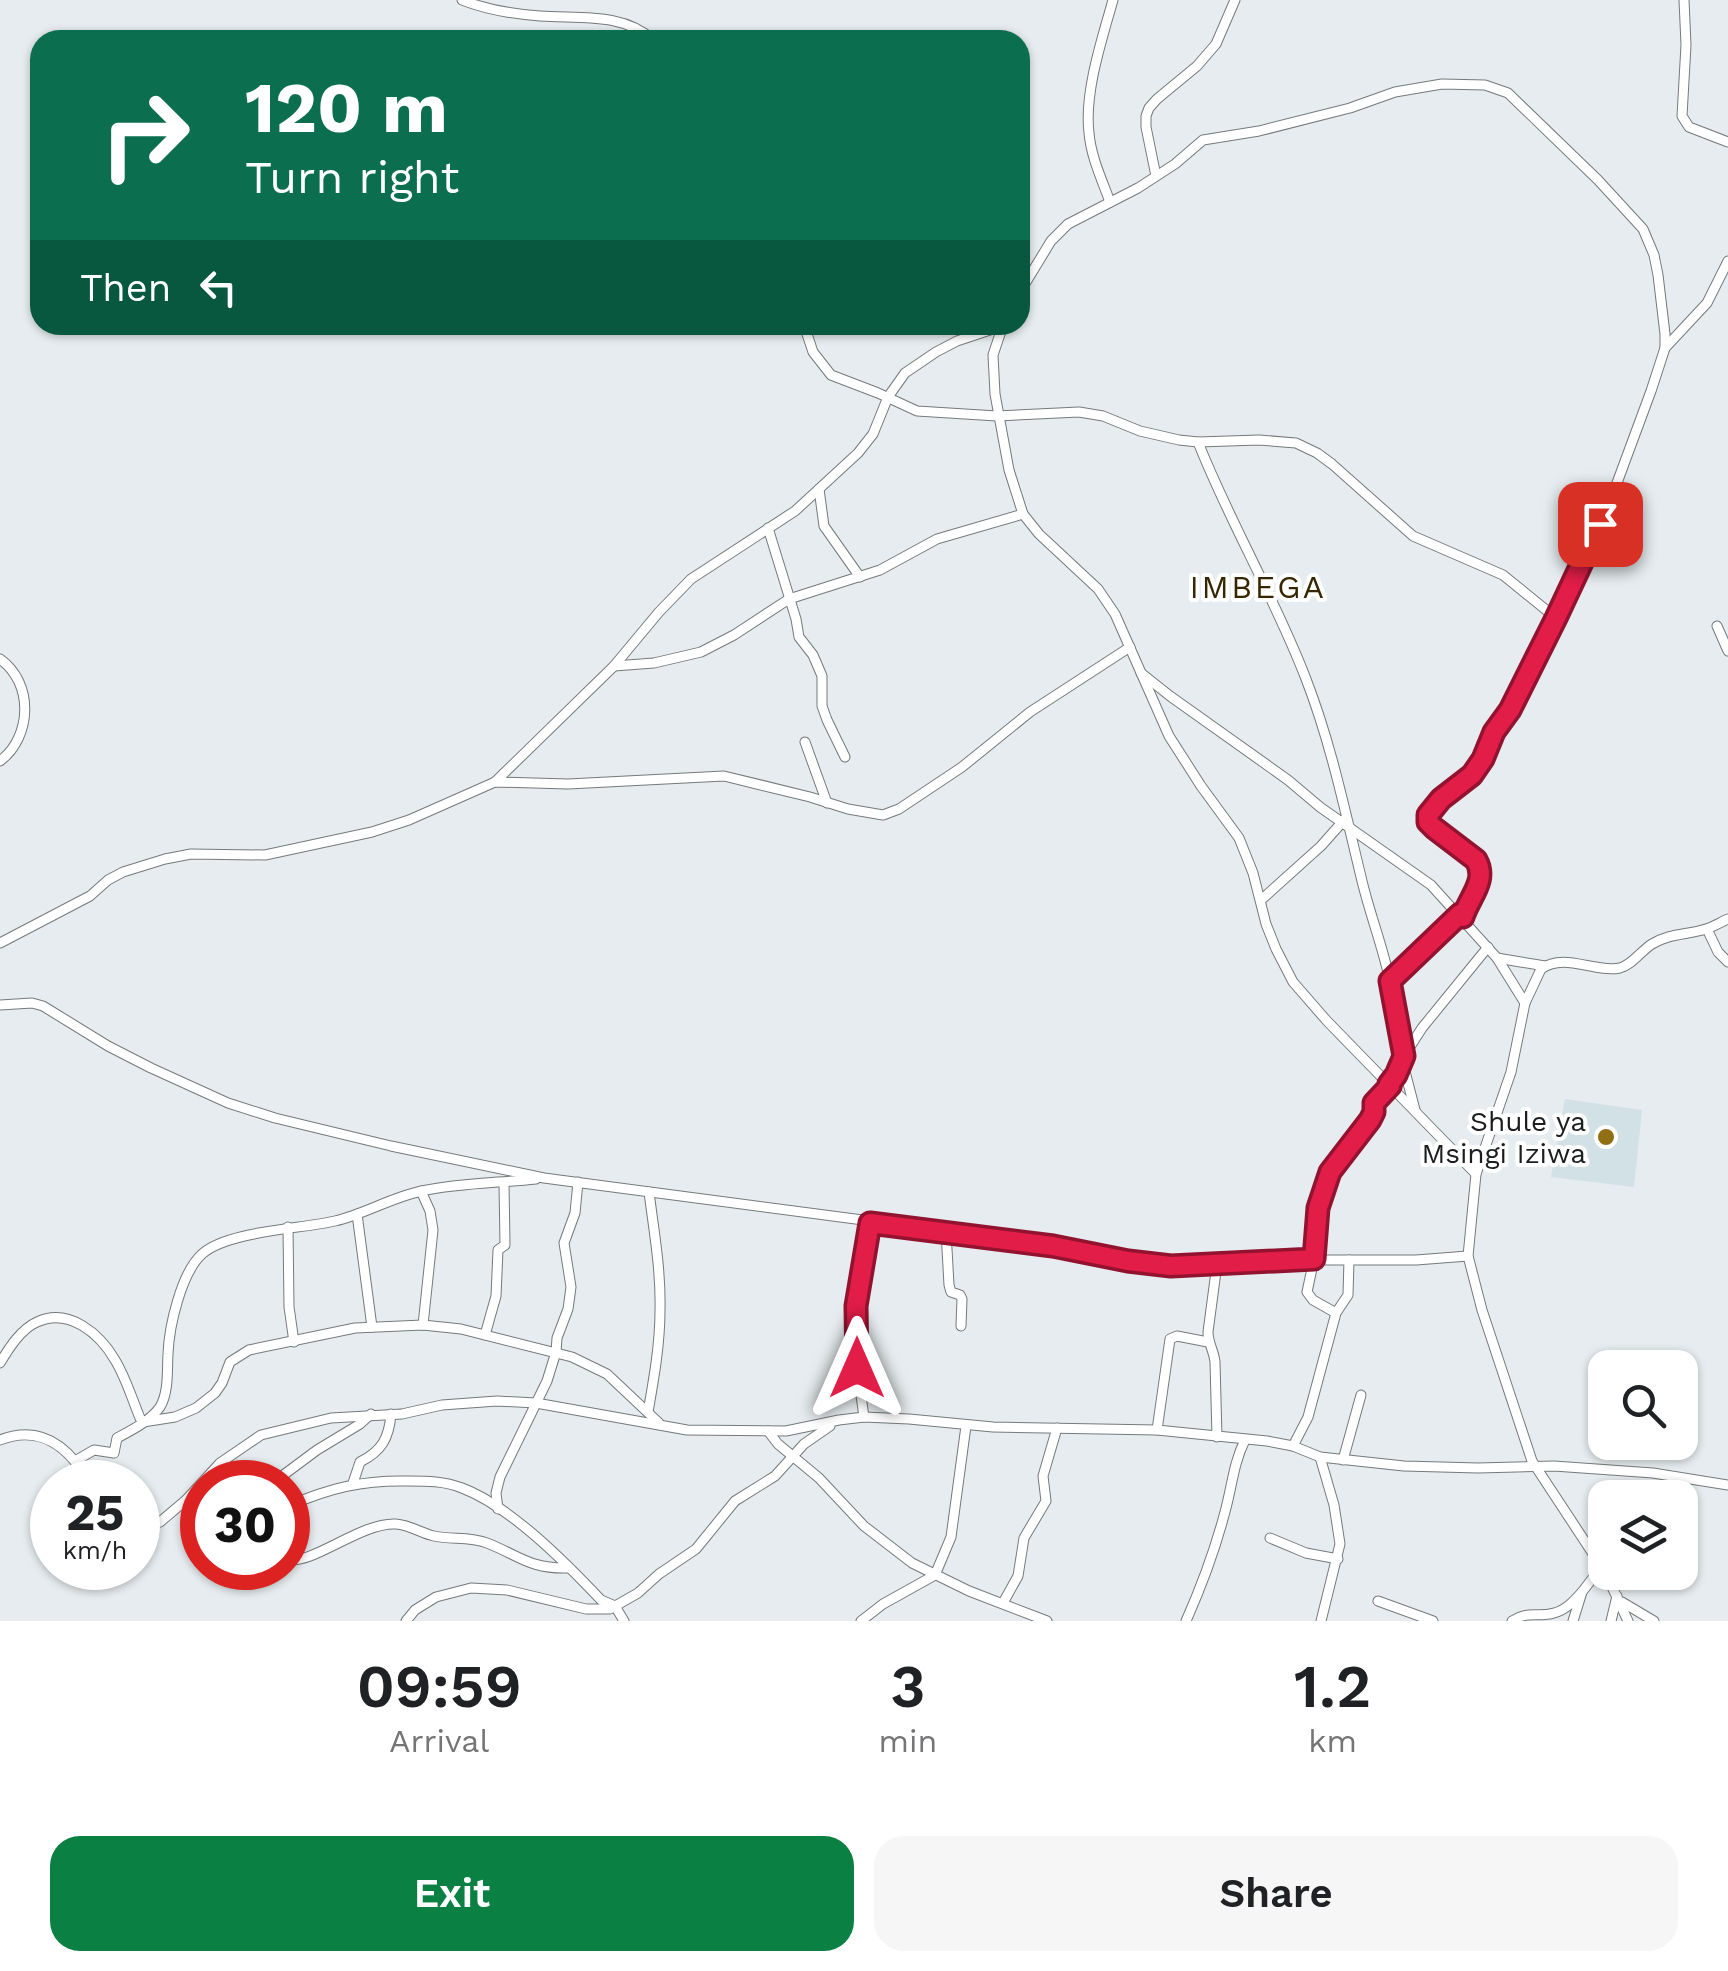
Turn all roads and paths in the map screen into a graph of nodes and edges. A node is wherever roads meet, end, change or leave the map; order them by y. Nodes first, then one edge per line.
1 (462, 0) edge
2 (1114, 0) edge
3 (1235, 0) edge
4 (1684, 0) edge
5 (640, 30) edge
6 (1728, 142) edge
7 (1156, 176) junction
8 (1110, 202) junction
9 (1728, 261) edge
10 (1030, 276) edge
11 (807, 335) edge
12 (971, 335) edge
13 (999, 335) edge
14 (1665, 348) junction
15 (888, 397) junction
16 (997, 416) junction
17 (1198, 442) junction
18 (819, 489) junction
19 (1022, 514) junction
20 (768, 528) junction
21 (860, 577) junction
22 (789, 598) junction
23 (1556, 618) junction
24 (1717, 626) dead end
25 (1130, 647) junction
26 (1728, 651) edge
27 (0, 659) edge
28 (614, 666) junction
29 (1139, 671) junction
30 (805, 742) dead end
31 (845, 757) dead end
32 (0, 761) edge
33 (495, 782) junction
34 (827, 802) junction
35 (1347, 822) junction
36 (1261, 900) junction
37 (1461, 916) junction
38 (1728, 919) edge
39 (1707, 929) junction
40 (0, 944) edge
41 (1488, 947) junction
42 (1497, 958) junction
43 (1728, 962) edge
44 (1545, 966) junction
45 (1390, 981) junction
46 (1525, 1003) junction
47 (0, 1005) edge
48 (1403, 1058) junction
49 (1389, 1085) junction
50 (1416, 1114) junction
51 (1476, 1174) junction
52 (544, 1178) junction
53 (578, 1182) junction
54 (504, 1183) junction
55 (421, 1191) junction
56 (650, 1192) junction
57 (357, 1214) junction
58 (870, 1223) junction
59 (288, 1228) junction
60 (946, 1232) junction
61 (1468, 1256) junction
62 (1314, 1259) junction
63 (1349, 1260) junction
64 (1217, 1264) junction
65 (1336, 1313) junction
66 (423, 1325) junction
67 (961, 1326) dead end
68 (372, 1327) junction
69 (485, 1336) junction
70 (294, 1342) junction
71 (1208, 1342) junction
72 (556, 1352) junction
73 (0, 1362) edge
74 (1361, 1395) dead end
75 (536, 1403) junction
76 (648, 1412) junction
77 (370, 1414) junction
78 (392, 1414) junction
79 (864, 1417) junction
80 (839, 1420) junction
81 (143, 1422) junction
82 (661, 1425) junction
83 (966, 1426) junction
84 (1057, 1428) junction
85 (1157, 1430) junction
86 (768, 1431) junction
87 (1217, 1437) junction
88 (0, 1440) edge
89 (1245, 1440) junction
90 (1293, 1446) junction
91 (794, 1456) junction
92 (1320, 1457) junction
93 (75, 1460) edge
94 (78, 1460) edge
95 (304, 1460) edge
96 (1344, 1460) junction
97 (1535, 1466) junction
98 (1687, 1479) joint
99 (353, 1484) junction
100 (1728, 1486) edge
101 (310, 1497) edge
102 (498, 1509) junction
103 (160, 1522) edge
104 (1270, 1538) dead end
105 (1588, 1546) edge
106 (310, 1555) edge
107 (1338, 1559) junction
108 (568, 1568) junction
109 (935, 1576) junction
110 (1588, 1586) edge
111 (1614, 1590) edge
112 (1582, 1592) junction
113 (1618, 1598) junction
114 (1378, 1601) dead end
115 (1003, 1603) junction
116 (615, 1607) junction
117 (1430, 1620) edge
118 (406, 1621) edge
119 (624, 1621) edge
120 (861, 1621) edge
121 (1047, 1621) edge
122 (1186, 1621) edge
123 (1321, 1621) edge
124 (1512, 1621) edge
125 (1573, 1621) edge
126 (1611, 1621) edge
127 (1628, 1621) edge
128 (1654, 1621) edge

1 - 5 street
2 - 8 street
3 - 7 street
4 - 6 street
7 - 8 street
7 - 14 street
8 - 10 street
9 - 14 street
11 - 15 street
12 - 15 street
13 - 16 street
14 - 23 street
15 - 16 street
15 - 18 street
16 - 17 street
16 - 19 street
17 - 23 street
17 - 35 street
18 - 20 street
18 - 21 street
19 - 21 street
19 - 25 street
20 - 22 street
20 - 28 street
21 - 22 street
22 - 28 street
22 - 31 street
23 - 37 street
24 - 26 street
25 - 29 street
25 - 34 street
27 - 32 street
28 - 33 street
29 - 35 street
29 - 36 street
30 - 34 street
33 - 34 street
33 - 40 street
35 - 36 street
35 - 37 street
35 - 45 street
36 - 49 street
37 - 41 street
37 - 45 street
38 - 39 street
39 - 43 street
39 - 44 street
41 - 42 street
41 - 48 street
42 - 44 street
42 - 46 street
44 - 46 street
45 - 48 street
46 - 51 street
47 - 52 street
48 - 49 street
48 - 50 street
49 - 50 street
49 - 62 street
50 - 51 street
51 - 61 street
52 - 53 street
52 - 54 street
53 - 56 street
53 - 72 street
54 - 55 street
54 - 69 street
55 - 57 street
55 - 66 street
56 - 58 street
56 - 76 street
57 - 59 street
57 - 68 street
58 - 60 street
58 - 79 street
59 - 70 street
59 - 81 street
60 - 64 street
60 - 67 street
61 - 63 street
61 - 97 street
62 - 63 street
62 - 64 street
62 - 65 street
63 - 65 street
64 - 71 street
65 - 90 street
66 - 68 street
66 - 69 street
68 - 70 street
69 - 72 street
70 - 81 street
71 - 85 street
71 - 87 street
72 - 75 street
72 - 76 street
73 - 81 street
74 - 96 street
75 - 78 street
75 - 82 street
75 - 102 street
76 - 82 street
77 - 78 street
77 - 95 street
77 - 103 street
78 - 99 street
79 - 80 street
79 - 83 street
80 - 86 street
80 - 91 street
81 - 94 street
82 - 86 street
83 - 84 street
83 - 109 street
84 - 85 street
84 - 115 street
85 - 87 street
86 - 91 street
87 - 89 street
88 - 93 street
89 - 90 street
89 - 122 street
90 - 92 street
91 - 109 street
91 - 116 street
92 - 96 street
92 - 107 street
96 - 97 street
97 - 98 street
97 - 105 street
98 - 100 street
99 - 101 street
99 - 102 street
102 - 108 street
104 - 107 street
106 - 108 street
107 - 123 street
108 - 116 street
109 - 115 street
109 - 120 street
110 - 112 street
111 - 113 street
112 - 124 street
112 - 125 street
113 - 126 street
113 - 127 street
113 - 128 street
114 - 117 street
115 - 121 street
116 - 118 street
116 - 119 street

